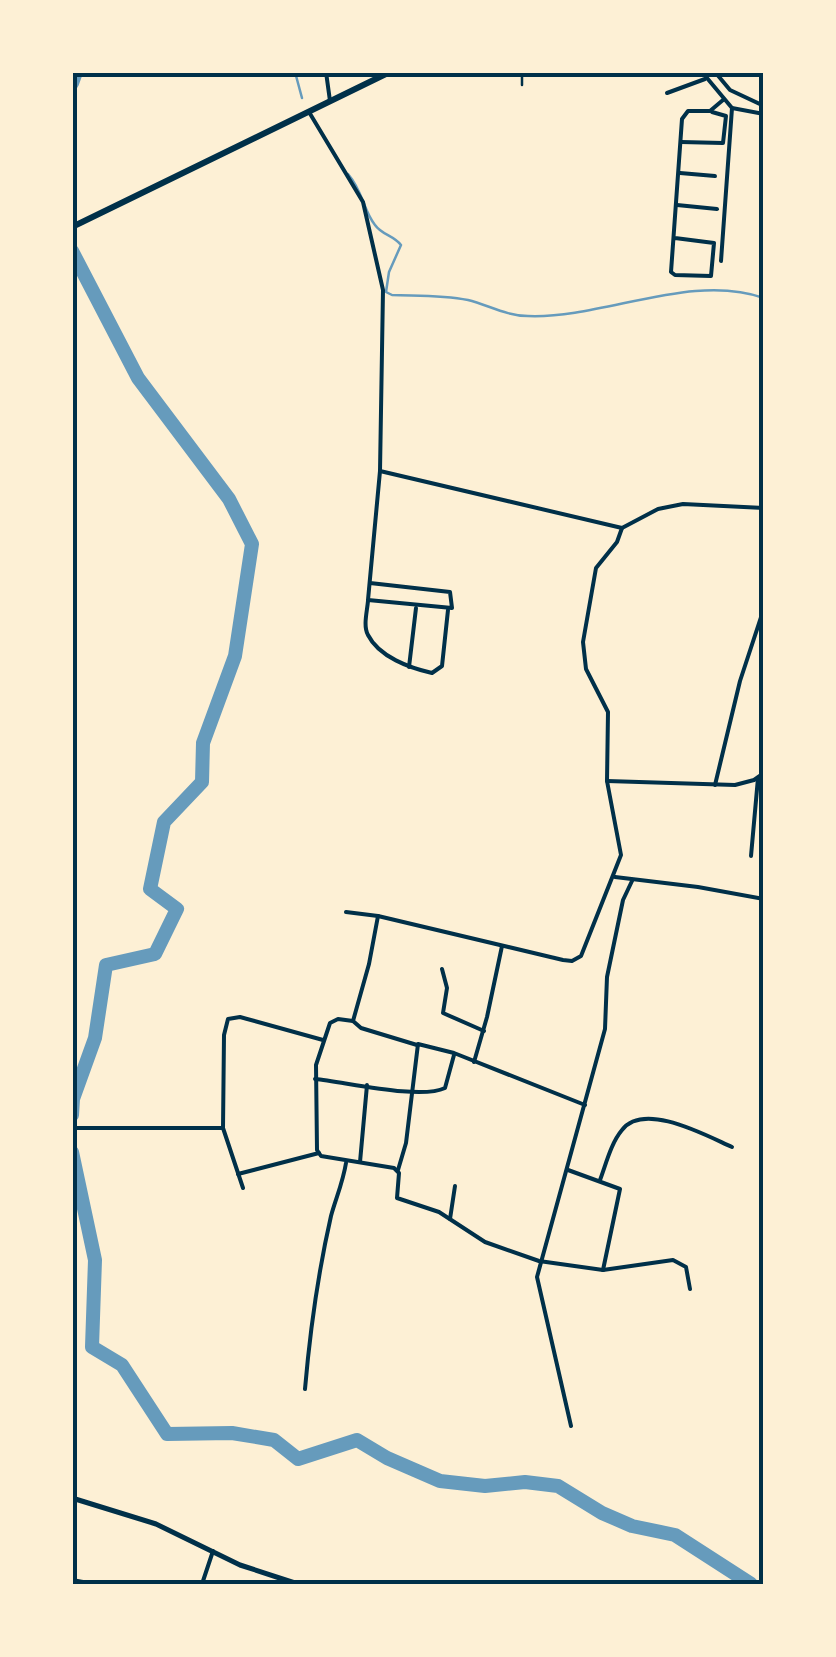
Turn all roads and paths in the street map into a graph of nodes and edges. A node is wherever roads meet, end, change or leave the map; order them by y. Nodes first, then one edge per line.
1 (326, 72) edge
2 (390, 72) edge
3 (522, 72) edge
4 (715, 72) edge
5 (703, 76) edge
6 (522, 85) dead end
7 (667, 93) dead end
8 (723, 100) junction
9 (330, 101) junction
10 (764, 106) edge
11 (732, 108) junction
12 (710, 111) junction
13 (310, 112) junction
14 (764, 114) edge
15 (681, 142) junction
16 (680, 173) junction
17 (715, 176) dead end
18 (677, 206) junction
19 (717, 209) dead end
20 (72, 226) edge
21 (674, 238) junction
22 (721, 262) dead end
23 (380, 470) junction
24 (764, 508) edge
25 (622, 528) junction
26 (370, 583) junction
27 (368, 600) junction
28 (416, 606) junction
29 (764, 608) edge
30 (448, 610) junction
31 (408, 668) junction
32 (764, 773) edge
33 (758, 778) junction
34 (607, 781) junction
35 (715, 785) junction
36 (751, 856) dead end
37 (614, 876) junction
38 (632, 881) junction
39 (764, 900) edge
40 (346, 912) dead end
41 (378, 916) junction
42 (502, 946) junction
43 (442, 969) dead end
44 (352, 1021) junction
45 (484, 1031) junction
46 (323, 1040) junction
47 (417, 1045) junction
48 (454, 1053) junction
49 (474, 1062) junction
50 (315, 1079) junction
51 (367, 1085) junction
52 (412, 1091) junction
53 (586, 1105) junction
54 (73, 1128) edge
55 (223, 1128) junction
56 (732, 1146) dead end
57 (319, 1153) junction
58 (346, 1161) junction
59 (360, 1162) junction
60 (398, 1170) junction
61 (568, 1170) junction
62 (238, 1174) junction
63 (600, 1180) junction
64 (456, 1186) dead end
65 (243, 1188) dead end
66 (450, 1218) junction
67 (539, 1261) junction
68 (603, 1270) junction
69 (690, 1290) dead end
70 (305, 1388) dead end
71 (571, 1426) dead end
72 (72, 1498) edge
73 (212, 1551) junction
74 (72, 1580) edge
75 (94, 1584) edge
76 (202, 1584) edge
77 (298, 1584) edge

1 - 9 street
2 - 9 main road
3 - 6 path
4 - 10 street
5 - 7 street
5 - 8 street
8 - 11 street
8 - 12 street
9 - 13 main road
11 - 14 street
11 - 22 street
12 - 15 street
12 - 15 street
13 - 20 main road
13 - 23 street
15 - 16 street
16 - 17 street
16 - 18 street
18 - 19 street
18 - 21 street
21 - 21 street
23 - 25 street
23 - 26 street
24 - 25 street
25 - 34 street
26 - 27 street
26 - 30 street
27 - 28 street
27 - 31 street
28 - 30 street
28 - 31 street
29 - 35 street
30 - 31 street
32 - 33 street
33 - 35 street
33 - 36 street
34 - 35 street
34 - 37 street
37 - 38 street
37 - 42 street
38 - 39 street
38 - 53 street
40 - 41 street
41 - 42 street
41 - 44 street
42 - 45 street
43 - 45 street
44 - 46 street
44 - 47 street
45 - 49 street
46 - 50 street
46 - 55 street
47 - 48 street
47 - 52 street
48 - 49 street
48 - 52 street
49 - 53 street
50 - 51 street
50 - 57 street
51 - 52 street
51 - 59 street
52 - 60 street
53 - 61 street
54 - 55 street
55 - 62 street
56 - 63 street
57 - 58 street
57 - 62 street
58 - 59 street
58 - 70 street
59 - 60 street
60 - 66 street
61 - 63 street
61 - 67 street
62 - 65 street
63 - 68 street
64 - 66 street
66 - 67 street
67 - 68 street
67 - 71 street
68 - 69 street
72 - 73 street
73 - 76 street
73 - 77 street
74 - 75 street

